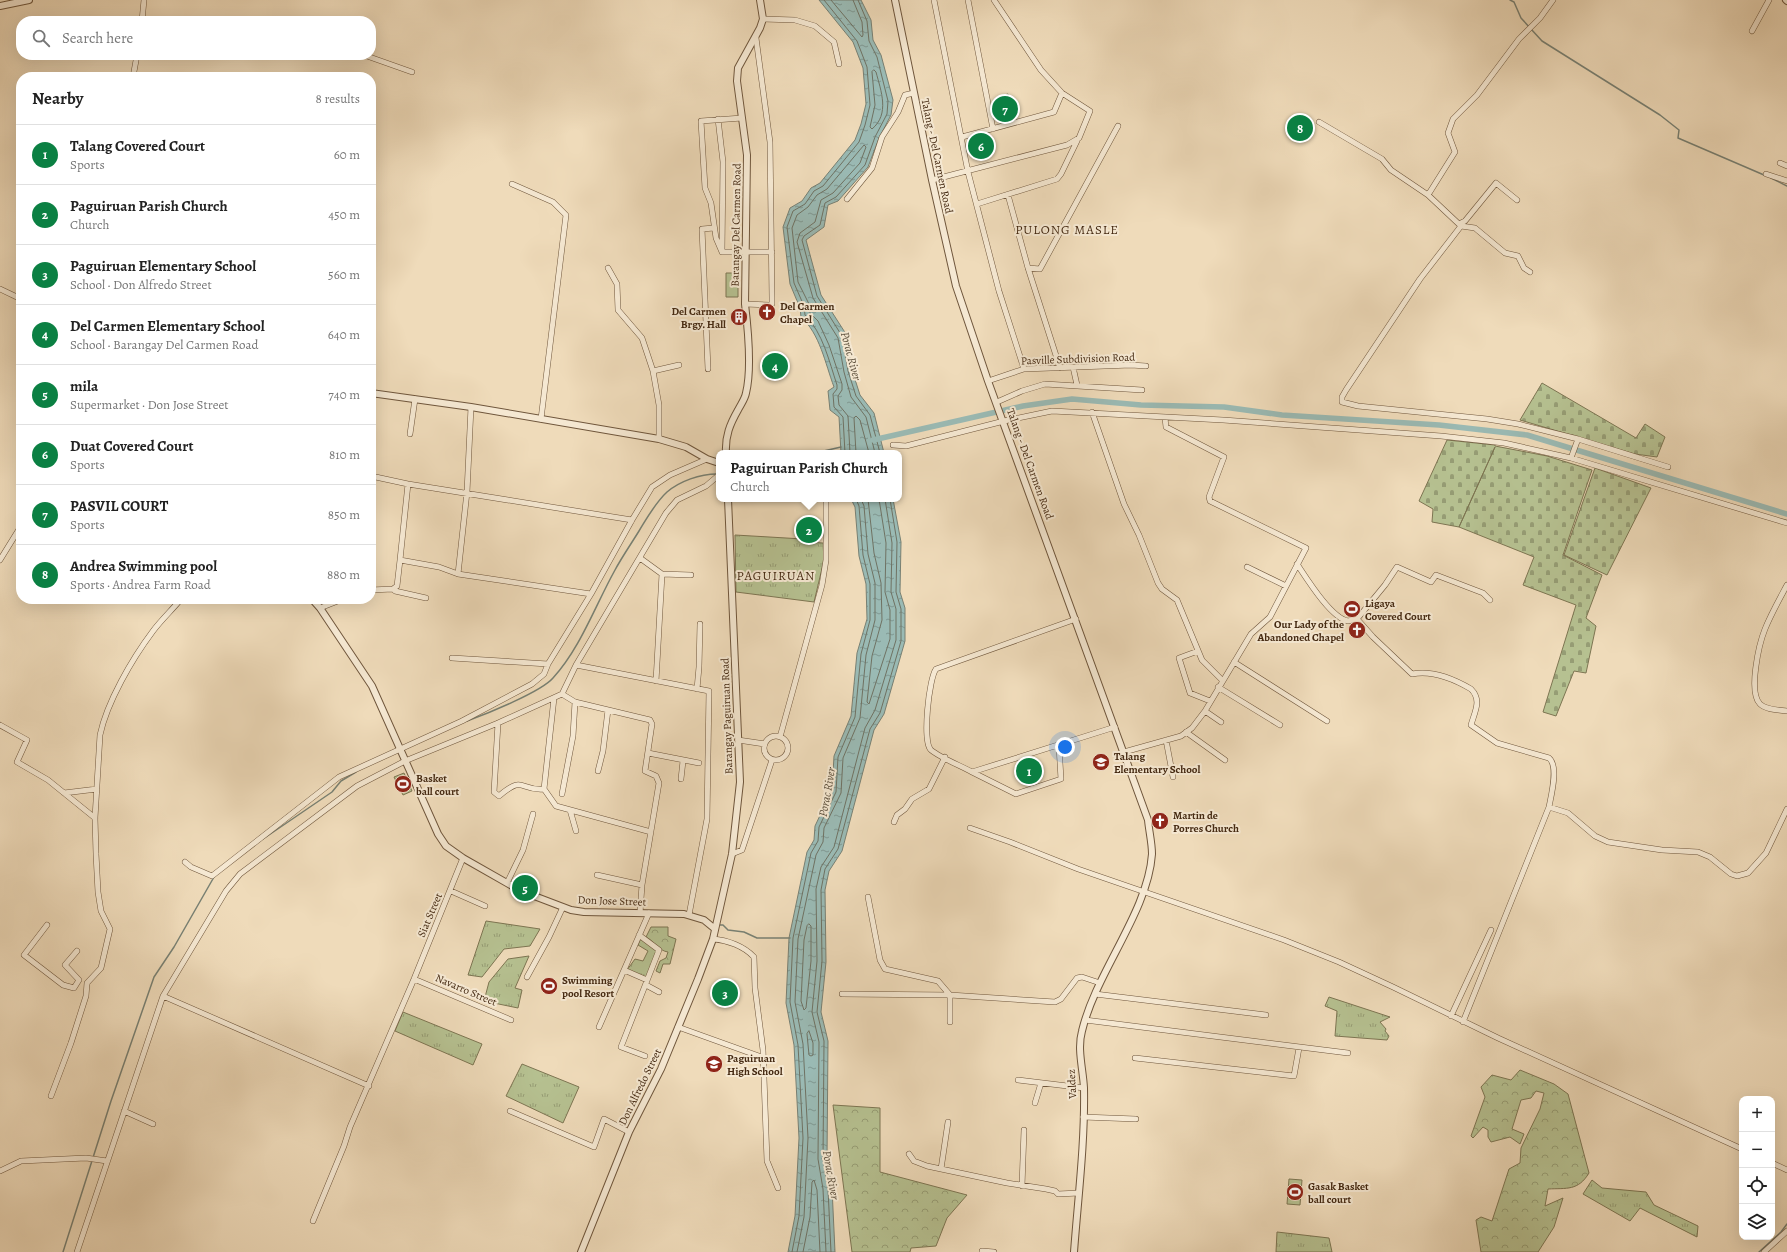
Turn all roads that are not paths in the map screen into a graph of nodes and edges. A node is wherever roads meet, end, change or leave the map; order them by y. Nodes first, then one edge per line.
1 (29, 0) edge
2 (144, 0) edge
3 (760, 0) edge
4 (895, 0) edge
5 (934, 0) edge
6 (968, 0) edge
7 (994, 0) edge
8 (1553, 0) edge
9 (1769, 0) edge
10 (0, 6) edge
11 (142, 16) edge
12 (763, 19) junction
13 (1752, 31) dead end
14 (756, 38) junction
15 (376, 59) edge
16 (136, 60) edge
17 (839, 64) dead end
18 (134, 72) edge
19 (412, 72) dead end
20 (1062, 93) junction
21 (914, 94) junction
22 (742, 118) junction
23 (718, 119) junction
24 (1318, 122) dead end
25 (1118, 126) dead end
26 (993, 129) junction
27 (962, 137) junction
28 (1079, 138) junction
29 (1780, 163) dead end
30 (1787, 166) edge
31 (968, 172) junction
32 (1766, 174) dead end
33 (932, 180) junction
34 (1787, 181) edge
35 (512, 184) dead end
36 (1008, 195) junction
37 (1428, 196) junction
38 (847, 200) dead end
39 (1517, 200) dead end
40 (977, 204) junction
41 (1461, 225) junction
42 (714, 228) junction
43 (722, 252) junction
44 (746, 252) junction
45 (772, 252) junction
46 (608, 268) dead end
47 (1028, 268) junction
48 (1530, 272) dead end
49 (0, 289) edge
50 (16, 297) edge
51 (745, 304) junction
52 (679, 365) dead end
53 (1146, 366) dead end
54 (1073, 367) junction
55 (1060, 368) junction
56 (708, 369) dead end
57 (1024, 369) junction
58 (653, 371) junction
59 (988, 381) junction
60 (1077, 385) junction
61 (1142, 390) dead end
62 (376, 394) edge
63 (415, 399) junction
64 (998, 405) junction
65 (471, 407) junction
66 (1092, 412) junction
67 (1165, 418) junction
68 (541, 419) junction
69 (1003, 419) junction
70 (410, 434) dead end
71 (659, 439) junction
72 (1577, 441) junction
73 (893, 445) dead end
74 (726, 450) edge
75 (1572, 455) junction
76 (707, 459) junction
77 (716, 462) edge
78 (1668, 467) dead end
79 (376, 477) edge
80 (716, 478) edge
81 (408, 484) junction
82 (467, 492) junction
83 (728, 502) edge
84 (826, 502) edge
85 (632, 520) junction
86 (1787, 523) edge
87 (16, 534) edge
88 (640, 558) junction
89 (0, 560) edge
90 (400, 560) junction
91 (1296, 564) junction
92 (1247, 567) dead end
93 (458, 574) junction
94 (662, 574) junction
95 (691, 575) dead end
96 (1787, 585) edge
97 (1286, 586) junction
98 (393, 589) junction
99 (376, 590) edge
100 (591, 594) junction
101 (426, 598) dead end
102 (1490, 600) dead end
103 (177, 604) edge
104 (316, 604) edge
105 (330, 604) edge
106 (320, 608) junction
107 (1076, 619) junction
108 (1357, 619) junction
109 (700, 624) dead end
110 (1198, 651) junction
111 (452, 658) dead end
112 (1234, 662) junction
113 (548, 664) junction
114 (576, 665) junction
115 (1222, 680) junction
116 (656, 681) junction
117 (1218, 687) junction
118 (697, 689) junction
119 (562, 694) junction
120 (554, 698) junction
121 (1210, 701) junction
122 (575, 702) junction
123 (608, 710) junction
124 (1204, 711) junction
125 (1787, 711) edge
126 (1327, 721) dead end
127 (1221, 722) dead end
128 (498, 723) junction
129 (0, 725) edge
130 (1280, 725) dead end
131 (1115, 727) junction
132 (1186, 732) junction
133 (780, 737) junction
134 (738, 740) junction
135 (1166, 740) junction
136 (765, 744) junction
137 (1059, 746) junction
138 (400, 748) junction
139 (1124, 752) junction
140 (648, 753) junction
141 (945, 757) junction
142 (405, 760) junction
143 (772, 760) junction
144 (1225, 760) dead end
145 (683, 761) junction
146 (699, 763) dead end
147 (598, 771) dead end
148 (972, 772) junction
149 (1173, 777) dead end
150 (681, 779) dead end
151 (97, 789) junction
152 (544, 789) junction
153 (64, 793) junction
154 (562, 794) dead end
155 (1549, 807) junction
156 (1787, 809) edge
157 (570, 810) junction
158 (533, 814) dead end
159 (94, 818) junction
160 (894, 822) dead end
161 (970, 828) dead end
162 (576, 832) dead end
163 (651, 832) junction
164 (732, 854) junction
165 (463, 858) junction
166 (186, 862) dead end
167 (597, 875) dead end
168 (507, 883) junction
169 (642, 885) junction
170 (450, 890) junction
171 (1144, 892) junction
172 (868, 897) dead end
173 (485, 906) dead end
174 (563, 906) junction
175 (640, 913) junction
176 (649, 913) junction
177 (689, 915) junction
178 (47, 925) dead end
179 (1128, 926) joint
180 (714, 929) junction
181 (1490, 930) dead end
182 (639, 935) junction
183 (713, 939) junction
184 (77, 950) dead end
185 (624, 970) junction
186 (527, 977) dead end
187 (414, 979) junction
188 (647, 983) junction
189 (1100, 983) junction
190 (659, 992) dead end
191 (842, 994) dead end
192 (1095, 994) junction
193 (950, 995) junction
194 (163, 996) junction
195 (1266, 1015) dead end
196 (1451, 1016) junction
197 (511, 1020) dead end
198 (1085, 1020) junction
199 (950, 1022) dead end
200 (1463, 1022) junction
201 (599, 1027) dead end
202 (678, 1027) junction
203 (1299, 1048) junction
204 (1348, 1053) dead end
205 (645, 1056) dead end
206 (764, 1058) junction
207 (1135, 1058) dead end
208 (1018, 1080) dead end
209 (1040, 1083) junction
210 (369, 1086) junction
211 (1084, 1088) junction
212 (51, 1096) dead end
213 (1035, 1103) dead end
214 (124, 1111) junction
215 (510, 1111) dead end
216 (1083, 1117) junction
217 (1136, 1119) dead end
218 (948, 1122) dead end
219 (153, 1124) dead end
220 (1024, 1130) dead end
221 (629, 1132) junction
222 (1739, 1148) edge
223 (909, 1154) dead end
224 (105, 1161) junction
225 (1775, 1164) edge
226 (941, 1169) junction
227 (1787, 1170) edge
228 (0, 1171) edge
229 (1022, 1186) junction
230 (778, 1188) dead end
231 (1079, 1193) junction
232 (313, 1221) dead end
233 (1787, 1231) edge
234 (982, 1251) edge
235 (77, 1252) edge
236 (581, 1252) edge
237 (994, 1252) edge
238 (1074, 1252) edge
239 (1764, 1252) edge

1 - 10 street
2 - 11 street
3 - 12 street, Barangay Del Carmen Road
4 - 21 street, Talang - Del Carmen Road
5 - 27 street
6 - 26 street
7 - 20 street
8 - 37 street
9 - 13 street
12 - 14 street, Barangay Del Carmen Road
12 - 17 street
14 - 22 street, Barangay Del Carmen Road
14 - 45 street
15 - 19 street
16 - 18 street
20 - 26 street
20 - 28 street
21 - 33 street, Talang - Del Carmen Road
21 - 38 street
22 - 23 street
22 - 44 street, Barangay Del Carmen Road
23 - 42 street
23 - 43 street
24 - 37 street
25 - 47 street
26 - 27 street
27 - 31 street
28 - 31 street
28 - 36 street
29 - 30 street
31 - 33 street
31 - 40 street
32 - 34 street
33 - 59 street, Talang - Del Carmen Road
35 - 68 street
36 - 40 street
36 - 47 street
37 - 41 street
39 - 41 street
40 - 57 street
41 - 48 street
41 - 72 street
42 - 43 street
42 - 56 street
43 - 44 street
44 - 45 street
44 - 51 street, Barangay Del Carmen Road
45 - 51 street
46 - 58 street
47 - 55 street
49 - 50 street
51 - 74 street, Barangay Del Carmen Road
52 - 58 street
53 - 54 street, Pasville Subdivision Road
54 - 55 street, Pasville Subdivision Road
54 - 60 street
55 - 57 street, Pasville Subdivision Road
57 - 59 street, Pasville Subdivision Road
58 - 71 street
59 - 64 street, Talang - Del Carmen Road
60 - 61 street
60 - 64 street
62 - 63 street
63 - 65 street
63 - 70 street
64 - 69 street, Talang - Del Carmen Road
65 - 68 street
65 - 82 street
66 - 67 street
66 - 69 street
66 - 110 street
67 - 75 street
67 - 91 street
68 - 71 street
69 - 73 street
69 - 107 street, Talang - Del Carmen Road
71 - 76 street
72 - 75 street
72 - 78 street
75 - 86 street
76 - 77 street
76 - 85 street
79 - 81 street
80 - 88 street
81 - 82 street
81 - 90 street
82 - 85 street
82 - 93 street
83 - 134 street, Barangay Paguiruan Road
84 - 133 street
85 - 100 street
87 - 89 street
88 - 94 street
88 - 114 street
90 - 93 street
90 - 98 street
91 - 97 street
91 - 108 street
92 - 97 street
93 - 100 street
94 - 95 street
94 - 116 street
96 - 125 street
97 - 112 street
98 - 99 street
98 - 101 street
100 - 113 street
102 - 108 street
103 - 151 street
104 - 106 street, Don Jose Street
105 - 106 street
106 - 138 street, Don Jose Street
107 - 131 street, Talang - Del Carmen Road
107 - 141 street
108 - 155 street
109 - 118 street
110 - 115 street
110 - 121 street
111 - 113 street
112 - 115 street
112 - 126 street
113 - 138 street
114 - 116 street
114 - 119 street
115 - 117 street
116 - 118 street
117 - 121 street
117 - 130 street
118 - 177 street
119 - 120 street
119 - 122 street
120 - 128 street
120 - 152 street
121 - 124 street
122 - 123 street
122 - 154 street
123 - 140 street
123 - 147 street
124 - 127 street
124 - 132 street
128 - 142 street
128 - 152 street
129 - 153 street
131 - 137 street
131 - 139 street, Talang - Del Carmen Road
132 - 135 street
132 - 144 street
133 - 136 street
133 - 143 street
134 - 136 street
134 - 164 street, Barangay Paguiruan Road
135 - 139 street
135 - 149 street
136 - 143 street
137 - 148 street
137 - 148 street
138 - 142 street, Don Jose Street
138 - 166 street
139 - 171 street, Talang - Del Carmen Road
140 - 145 street
140 - 163 street
141 - 148 street
141 - 160 street
142 - 165 street, Don Jose Street
142 - 194 street
143 - 164 street
145 - 146 street
145 - 150 street
151 - 153 street
151 - 159 street
152 - 157 street
153 - 159 street
155 - 156 street
155 - 200 street
157 - 162 street
157 - 163 street
158 - 168 street
159 - 212 street
161 - 171 street
163 - 169 street
164 - 180 street, Barangay Paguiruan Road
165 - 168 street, Don Jose Street
165 - 170 street, Siat Street
167 - 169 street
168 - 174 street, Don Jose Street
169 - 175 street
170 - 173 street
170 - 187 street, Siat Street
171 - 179 street, Talang - Del Carmen Road
171 - 196 street
172 - 193 street
174 - 175 street, Don Jose Street
174 - 186 street
175 - 176 street, Don Jose Street
176 - 177 street, Don Jose Street
176 - 182 street
177 - 180 street, Don Jose Street
178 - 184 street
179 - 189 street, Valdez
180 - 183 street, Don Alfredo Street
181 - 196 street
182 - 185 street
182 - 188 street
183 - 202 street, Don Alfredo Street
183 - 206 street
185 - 188 street
185 - 201 street
187 - 197 street, Navarro Street
187 - 210 street, Siat Street
188 - 190 street
188 - 205 street
189 - 192 street, Valdez
189 - 193 street
191 - 193 street
192 - 195 street
192 - 198 street, Valdez
193 - 199 street
194 - 210 street
194 - 214 street
196 - 200 street
198 - 203 street
198 - 211 street, Valdez
200 - 222 street
202 - 206 street
202 - 221 street, Don Alfredo Street
203 - 204 street
203 - 207 street
206 - 230 street
208 - 209 street
209 - 211 street
209 - 213 street
210 - 232 street, Siat Street
211 - 216 street, Valdez
214 - 219 street
214 - 224 street
215 - 221 street
216 - 217 street
216 - 231 street, Valdez
218 - 226 street
220 - 229 street
221 - 236 street, Don Alfredo Street
223 - 226 street
224 - 228 street
224 - 235 street
225 - 227 street
226 - 229 street
229 - 231 street
231 - 238 street, Valdez
233 - 239 street
234 - 237 street

